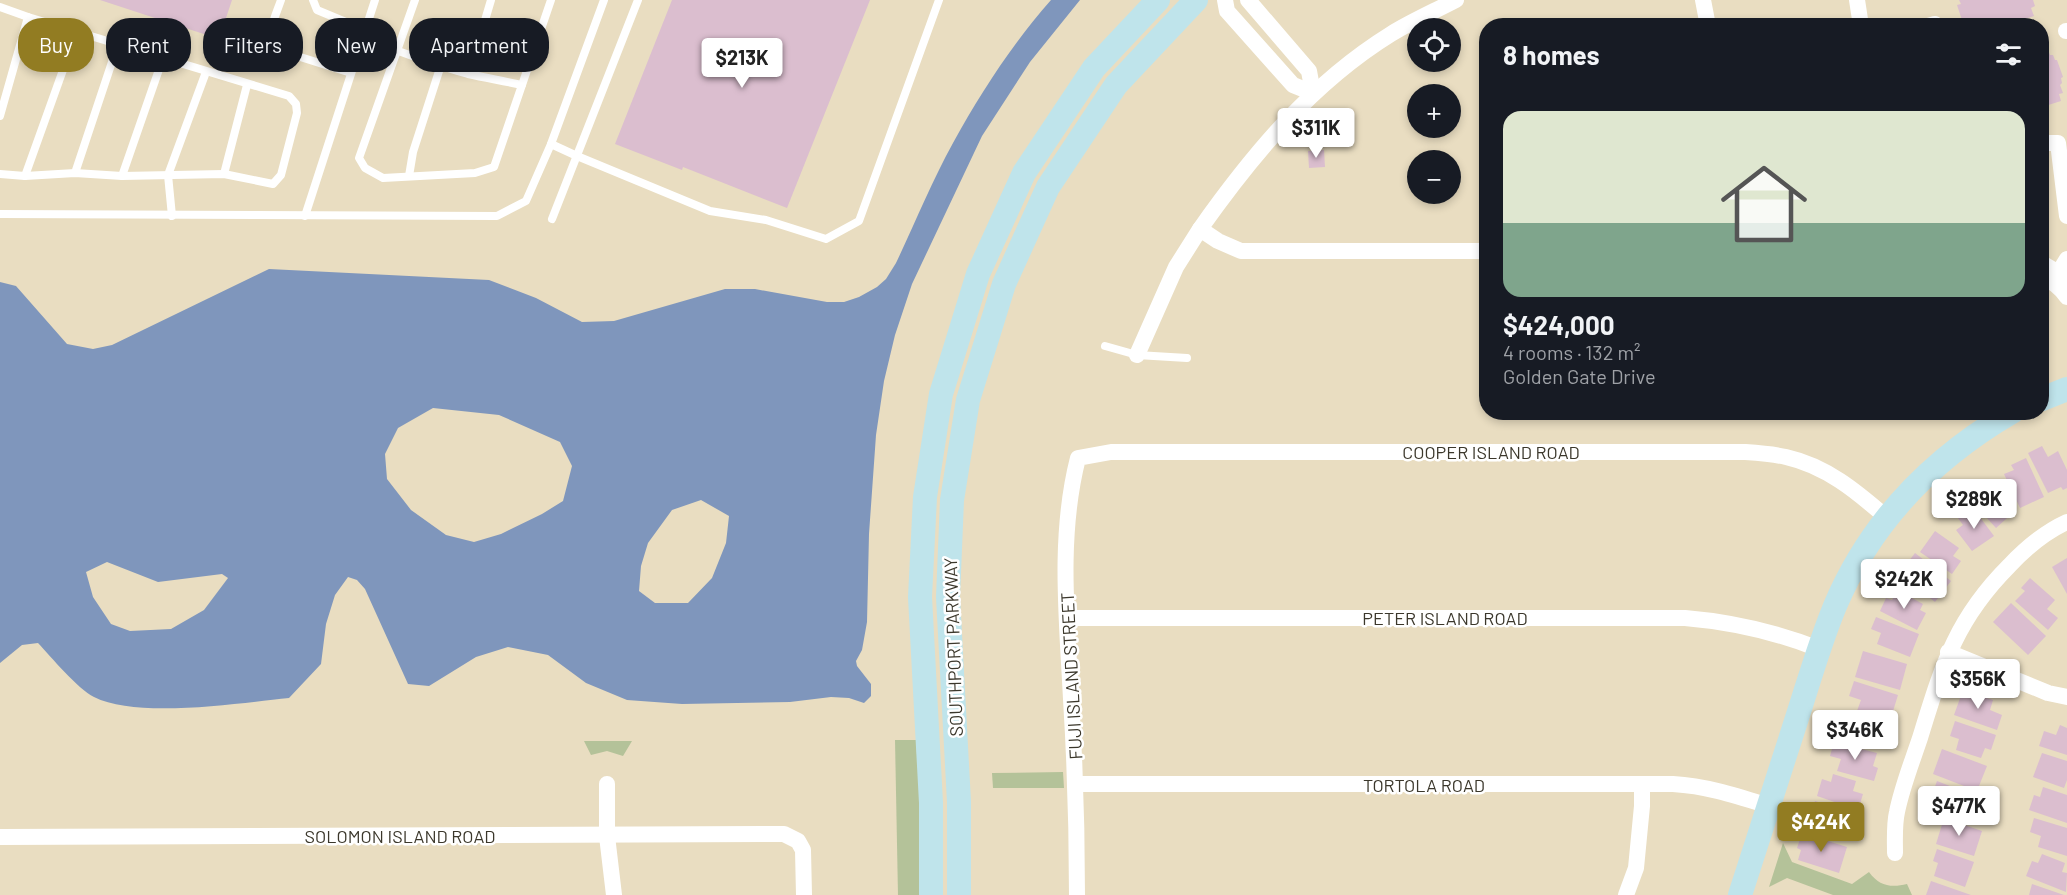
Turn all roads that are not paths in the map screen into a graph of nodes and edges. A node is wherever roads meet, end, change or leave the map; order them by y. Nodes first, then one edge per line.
1 (281, 0) edge
2 (313, 0) edge
3 (375, 0) edge
4 (415, 0) edge
5 (491, 0) edge
6 (551, 0) edge
7 (604, 0) edge
8 (638, 0) edge
9 (939, 0) edge
10 (1158, 0) edge
11 (1196, 0) edge
12 (1225, 0) edge
13 (1248, 0) edge
14 (1456, 0) edge
15 (1703, 0) edge
16 (1857, 0) edge
17 (0, 7) edge
18 (28, 17) junction
19 (32, 18) edge
20 (332, 18) edge
21 (369, 18) edge
22 (1706, 18) edge
23 (1860, 18) edge
24 (398, 50) junction
25 (409, 54) edge
26 (62, 72) edge
27 (109, 72) edge
28 (158, 72) edge
29 (206, 72) joint
30 (439, 72) edge
31 (463, 72) edge
32 (351, 73) joint
33 (469, 74) junction
34 (247, 85) junction
35 (522, 85) junction
36 (1313, 93) junction
37 (0, 116) edge
38 (2049, 142) edge
39 (551, 144) junction
40 (577, 156) junction
41 (75, 173) junction
42 (0, 174) edge
43 (224, 174) junction
44 (168, 175) junction
45 (25, 176) junction
46 (122, 176) junction
47 (409, 176) junction
48 (0, 214) edge
49 (172, 216) junction
50 (305, 216) junction
51 (2067, 216) edge
52 (552, 219) dead end
53 (1200, 230) junction
54 (1479, 250) edge
55 (2057, 274) edge
56 (2067, 297) edge
57 (1105, 346) dead end
58 (1137, 355) junction
59 (1187, 358) dead end
60 (2067, 389) edge
61 (2049, 396) edge
62 (2000, 420) edge
63 (1078, 458) joint
64 (1886, 517) junction
65 (2067, 522) edge
66 (1067, 618) junction
67 (1820, 649) junction
68 (1948, 652) junction
69 (2067, 697) edge
70 (607, 784) dead end
71 (1076, 784) junction
72 (1642, 784) junction
73 (1769, 806) junction
74 (607, 836) junction
75 (0, 837) edge
76 (1894, 853) dead end
77 (614, 895) edge
78 (804, 895) edge
79 (931, 895) edge
80 (959, 895) edge
81 (1077, 895) edge
82 (1626, 895) edge
83 (1740, 895) edge

1 - 32 lane
2 - 20 lane
3 - 21 lane
4 - 24 lane
5 - 33 lane
6 - 35 lane
7 - 39 lane
8 - 40 lane
9 - 40 lane
10 - 79 main road, SOUTHPORT PARKWAY
11 - 80 main road, SOUTHPORT PARKWAY
12 - 36 street
13 - 36 street
14 - 36 street
15 - 22 street
16 - 23 street
17 - 18 lane
18 - 19 lane
18 - 37 lane
24 - 25 lane
24 - 47 lane
26 - 45 lane
27 - 41 lane
28 - 46 lane
29 - 34 lane
29 - 44 lane
30 - 47 lane
31 - 33 lane
32 - 50 lane
33 - 35 lane
34 - 43 lane
34 - 43 lane
35 - 47 lane
36 - 53 street
38 - 51 street
39 - 40 lane
39 - 50 lane
40 - 52 lane
41 - 45 lane
41 - 46 lane
42 - 45 lane
43 - 44 lane
44 - 46 lane
44 - 49 lane
48 - 49 lane
49 - 50 lane
53 - 54 street
53 - 58 street
55 - 56 street
57 - 58 lane
58 - 59 lane
60 - 61 main road
62 - 64 main road
63 - 64 street, COOPER ISLAND ROAD
63 - 66 street, FUJI ISLAND STREET
64 - 67 main road
65 - 68 street
66 - 67 street, PETER ISLAND ROAD
66 - 71 street, FUJI ISLAND STREET
67 - 73 main road
68 - 69 street
68 - 76 street
70 - 74 street
71 - 72 street, TORTOLA ROAD
71 - 81 street, FUJI ISLAND STREET
72 - 73 street, TORTOLA ROAD
72 - 82 street
73 - 83 main road
74 - 75 street, SOLOMON ISLAND ROAD
74 - 77 street
74 - 78 street, SOLOMON ISLAND ROAD

